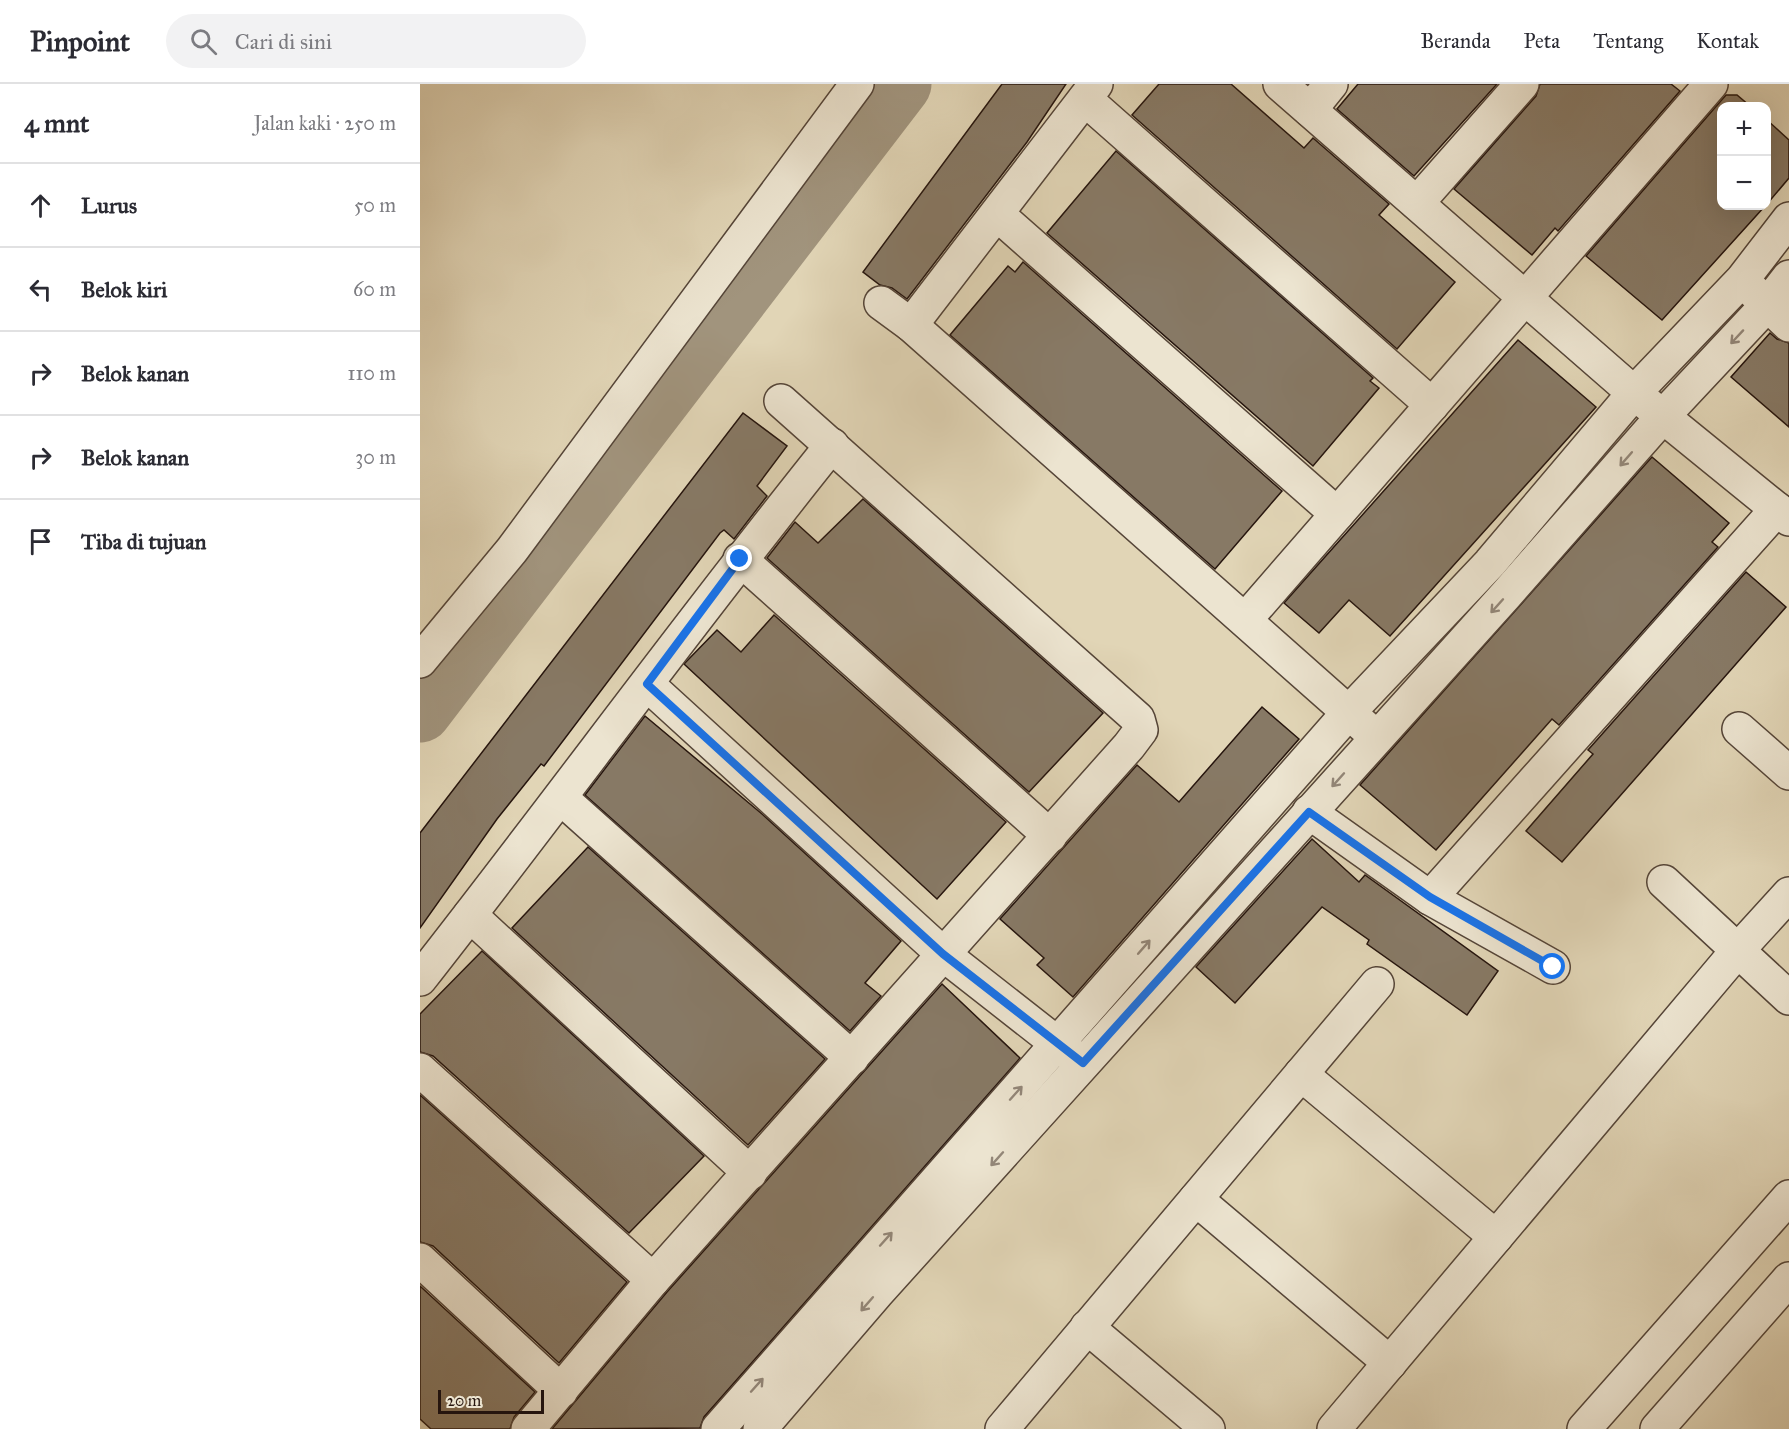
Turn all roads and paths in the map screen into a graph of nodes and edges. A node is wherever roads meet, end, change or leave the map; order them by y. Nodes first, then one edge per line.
1 (857, 84) edge
2 (1280, 84) edge
3 (1331, 84) edge
4 (1522, 84) edge
5 (1711, 84) edge
6 (1090, 92) edge
7 (1310, 110) junction
8 (1417, 203) junction
9 (997, 214) junction
10 (1789, 219) edge
11 (1789, 277) edge
12 (1742, 280) junction
13 (1526, 298) junction
14 (881, 303) dead end
15 (1778, 314) edge
16 (911, 325) junction
17 (1634, 393) junction
18 (781, 401) dead end
19 (1432, 405) junction
20 (1664, 415) junction
21 (832, 445) junction
22 (1337, 514) junction
23 (1783, 514) edge
24 (740, 559) junction
25 (1245, 620) junction
26 (420, 661) edge
27 (647, 684) junction
28 (1349, 712) junction
29 (1739, 729) dead end
30 (1377, 737) junction
31 (1789, 773) edge
32 (561, 798) junction
33 (1309, 812) junction
34 (1050, 836) junction
35 (1664, 882) dead end
36 (1789, 894) edge
37 (1430, 897) junction
38 (470, 915) junction
39 (1738, 950) junction
40 (943, 954) junction
41 (1553, 967) dead end
42 (420, 979) edge
43 (1377, 984) dead end
44 (1789, 998) edge
45 (1071, 1054) junction
46 (852, 1058) junction
47 (420, 1070) edge
48 (1301, 1074) junction
49 (750, 1173) junction
50 (1789, 1197) edge
51 (1196, 1199) junction
52 (1496, 1237) junction
53 (420, 1260) edge
54 (1789, 1279) edge
55 (653, 1280) junction
56 (1087, 1328) junction
57 (1390, 1363) junction
58 (561, 1391) junction
59 (528, 1429) edge
60 (718, 1429) edge
61 (760, 1429) edge
62 (1002, 1429) edge
63 (1208, 1429) edge
64 (1334, 1429) edge
65 (1584, 1429) edge
66 (1657, 1429) edge

1 - 26 street
2 - 7 street
3 - 7 street
4 - 8 street
5 - 13 street
6 - 9 street
6 - 19 street
7 - 8 street
8 - 13 street
9 - 16 street
9 - 22 street
10 - 12 street
11 - 15 street
12 - 15 street
12 - 17 street
13 - 17 street
13 - 19 street
14 - 16 street
15 -> 20 street
16 - 25 street
17 - 20 street
17 - 28 street
18 - 21 street
19 - 22 street
20 - 23 street
20 -> 30 street
21 - 24 street
21 - 34 street
22 - 25 street
23 - 37 street
24 - 27 street
24 - 34 street
25 - 28 street
27 - 32 street
27 - 40 street
28 - 30 street
45 -> 28 street
29 - 31 street
30 -> 33 street
32 - 38 street
32 - 46 street
33 - 37 street
33 - 45 street
34 - 40 street
35 - 39 street
36 - 39 street
37 - 41 street
38 - 42 street
38 - 49 street
39 - 44 street
39 - 52 street
40 - 45 street
40 - 46 street
43 - 48 street
60 -> 45 street
45 -> 61 street
46 - 49 street
47 - 55 street
48 - 51 street
48 - 52 street
49 - 55 street
50 - 65 street
51 - 56 street
51 - 57 street
52 - 57 street
53 - 58 street
54 - 66 street
55 - 58 street
56 - 62 street
56 - 63 street
57 - 64 street
58 - 59 street

